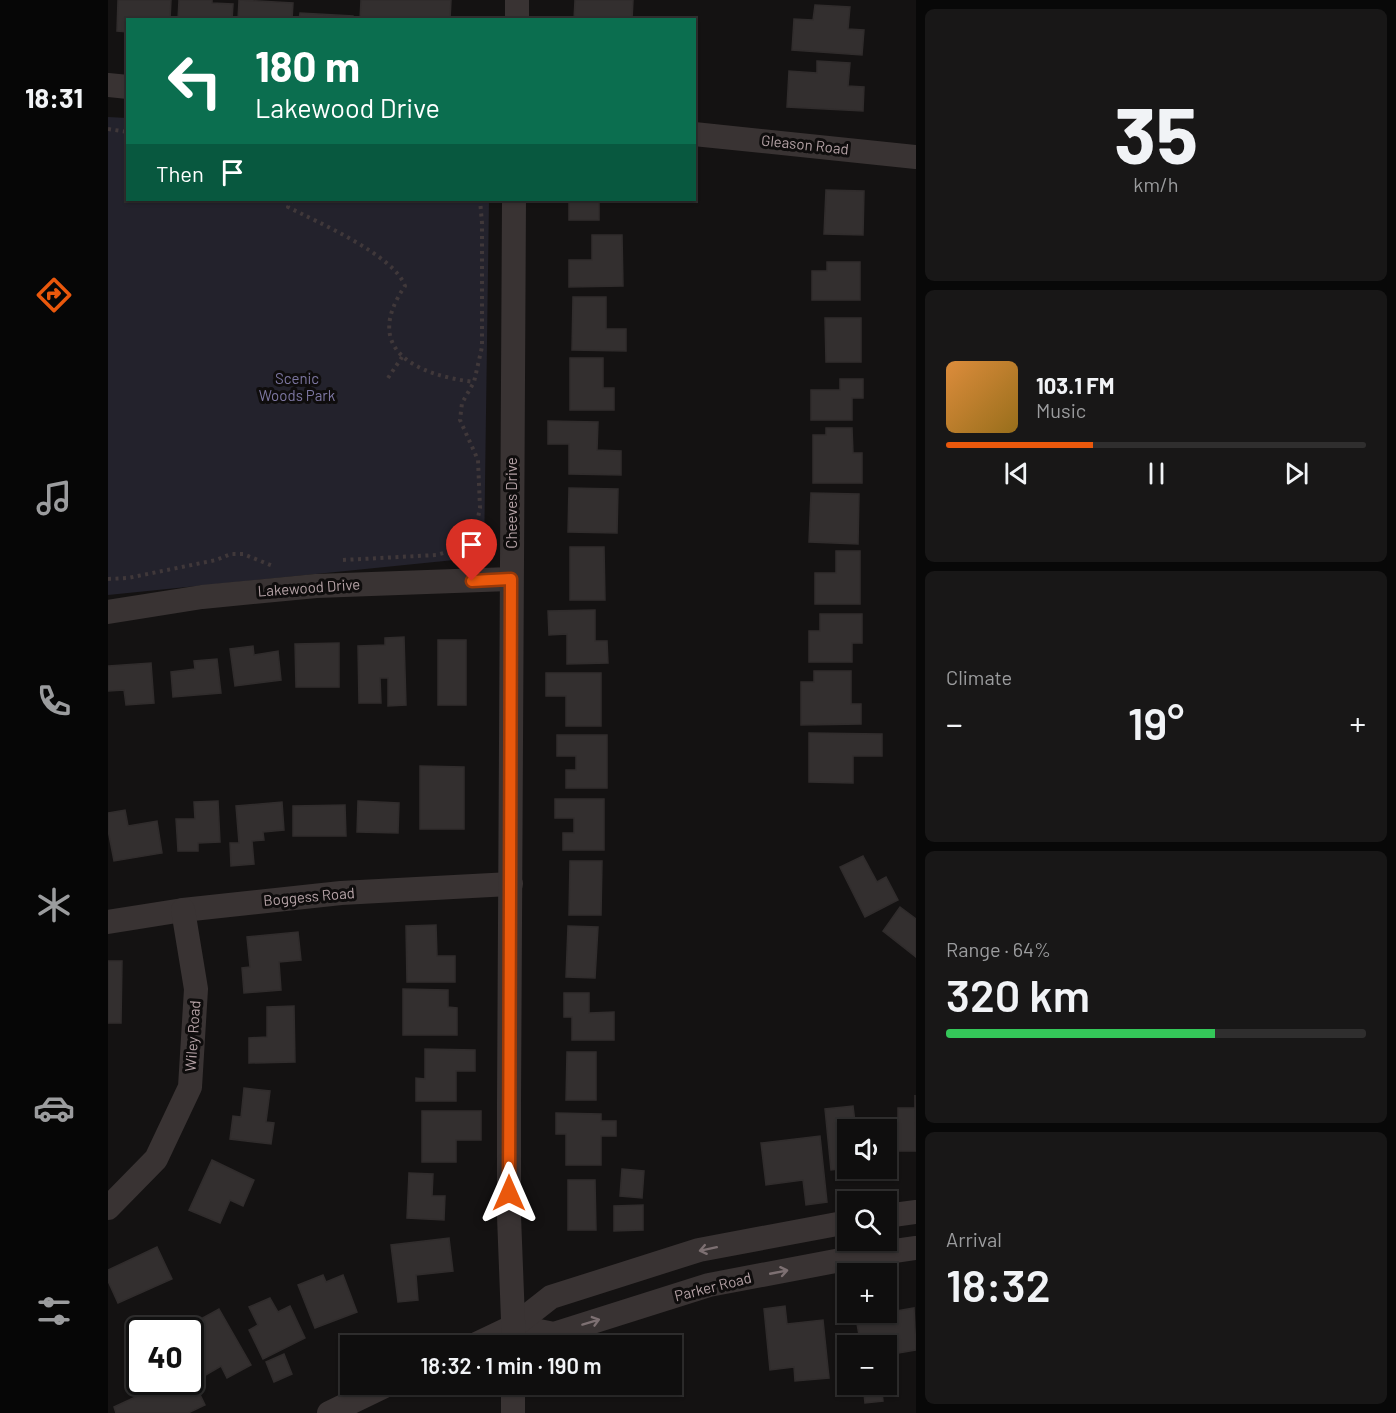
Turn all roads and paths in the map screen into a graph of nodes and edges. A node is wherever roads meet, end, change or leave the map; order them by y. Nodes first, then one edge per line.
1 (518, 0) edge
2 (517, 18) edge
3 (108, 85) edge
4 (126, 87) edge
5 (108, 129) edge
6 (126, 132) edge
7 (696, 134) edge
8 (916, 157) edge
9 (292, 201) edge
10 (480, 201) edge
11 (514, 201) edge
12 (402, 357) junction
13 (388, 378) dead end
14 (474, 382) junction
15 (339, 561) dead end
16 (275, 567) dead end
17 (108, 579) edge
18 (511, 579) junction
19 (108, 612) edge
20 (511, 884) junction
21 (183, 910) junction
22 (108, 922) edge
23 (108, 1208) edge
24 (916, 1212) edge
25 (897, 1215) edge
26 (837, 1224) edge
27 (916, 1248) edge
28 (514, 1335) edge
29 (515, 1335) edge
30 (534, 1335) edge
31 (366, 1395) edge
32 (513, 1395) edge
33 (329, 1413) edge
34 (513, 1413) edge

1 - 2 street
3 - 4 street
5 - 6 path
7 - 8 street, Gleason Road
9 - 12 path
10 - 14 path
11 - 18 street, Cheeves Drive
12 - 13 path
12 - 14 path
14 - 15 path
16 - 17 path
18 - 19 street, Lakewood Drive
18 - 20 street, Cheeves Drive
20 - 21 street, Boggess Road
20 - 28 street, Cheeves Drive
21 - 22 street, Boggess Road
21 - 23 street, Wiley Road
24 - 25 street
26 -> 29 street
30 -> 27 street, Parker Road
31 - 33 street
32 - 34 street

